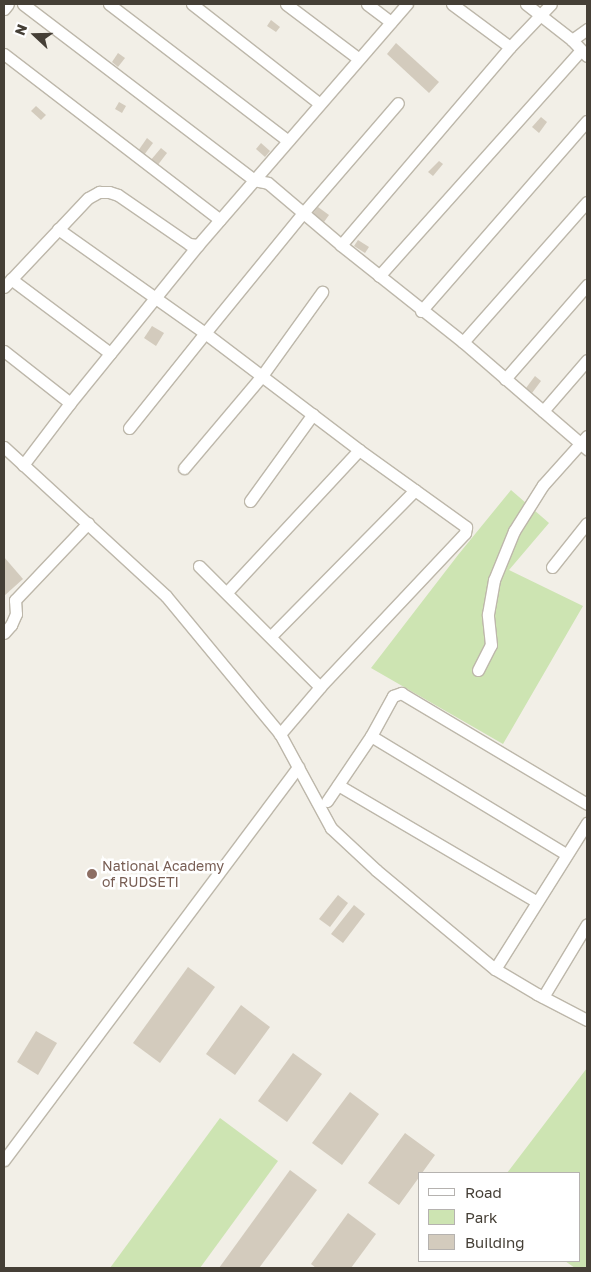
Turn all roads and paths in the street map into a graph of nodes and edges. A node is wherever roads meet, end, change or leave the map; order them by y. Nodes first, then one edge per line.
1 (8, 4) edge
2 (23, 4) edge
3 (109, 4) edge
4 (192, 4) edge
5 (286, 4) edge
6 (367, 4) edge
7 (407, 4) edge
8 (452, 4) edge
9 (526, 4) edge
10 (551, 4) edge
11 (4, 9) edge
12 (539, 15) junction
13 (391, 22) junction
14 (587, 29) edge
15 (572, 40) junction
16 (510, 47) junction
17 (584, 53) edge
18 (4, 54) edge
19 (359, 59) junction
20 (320, 104) junction
21 (398, 104) dead end
22 (587, 122) edge
23 (288, 141) junction
24 (254, 180) junction
25 (587, 202) edge
26 (303, 212) junction
27 (220, 220) junction
28 (58, 229) junction
29 (198, 245) junction
30 (341, 245) junction
31 (379, 276) junction
32 (8, 283) edge
33 (587, 285) edge
34 (322, 292) dead end
35 (155, 298) junction
36 (421, 310) junction
37 (205, 333) junction
38 (463, 342) junction
39 (4, 351) edge
40 (110, 353) junction
41 (587, 360) edge
42 (260, 377) junction
43 (505, 379) junction
44 (70, 403) junction
45 (543, 411) junction
46 (313, 414) junction
47 (129, 428) dead end
48 (585, 443) edge
49 (4, 447) edge
50 (358, 450) junction
51 (24, 464) junction
52 (184, 468) dead end
53 (415, 490) junction
54 (250, 500) dead end
55 (587, 523) edge
56 (88, 524) junction
57 (199, 566) dead end
58 (552, 567) dead end
59 (227, 592) junction
60 (4, 633) edge
61 (271, 636) junction
62 (478, 670) dead end
63 (320, 687) junction
64 (280, 734) junction
65 (371, 736) junction
66 (298, 767) junction
67 (338, 785) junction
68 (327, 800) dead end
69 (587, 804) edge
70 (587, 823) edge
71 (566, 854) junction
72 (536, 901) junction
73 (587, 924) edge
74 (495, 969) junction
75 (543, 998) junction
76 (587, 1020) edge
77 (4, 1160) edge

1 - 11 street
2 - 24 street
3 - 23 street
4 - 20 street
5 - 19 street
6 - 13 street
7 - 13 street
8 - 16 street
9 - 12 street
10 - 12 street
12 - 15 street
12 - 16 street
13 - 19 street
14 - 15 street
15 - 17 street
16 - 30 street
17 - 31 street
18 - 27 street
19 - 20 street
20 - 23 street
21 - 26 street
22 - 36 street
23 - 24 street
24 - 26 street
24 - 27 street
25 - 38 street
26 - 30 street
26 - 37 street
27 - 29 street
28 - 29 street
28 - 32 street
28 - 35 street
29 - 35 street
30 - 31 street
31 - 36 street
32 - 40 street
33 - 43 street
34 - 42 street
35 - 37 street
35 - 40 street
36 - 38 street
37 - 42 street
37 - 47 street
38 - 43 street
39 - 44 street
40 - 44 street
41 - 45 street
42 - 46 street
42 - 52 street
43 - 45 street
44 - 51 street
45 - 48 street
46 - 50 street
46 - 54 street
48 - 62 street
49 - 51 street
50 - 53 street
50 - 59 street
51 - 56 street
53 - 61 street
53 - 63 street
55 - 58 street
56 - 60 street
56 - 64 street
57 - 59 street
59 - 61 street
61 - 63 street
63 - 64 street
64 - 66 street
65 - 67 street
65 - 69 street
65 - 71 street
66 - 74 street
66 - 77 street
67 - 68 street
67 - 72 street
70 - 71 street
71 - 72 street
72 - 74 street
73 - 75 street
74 - 75 street
75 - 76 street

